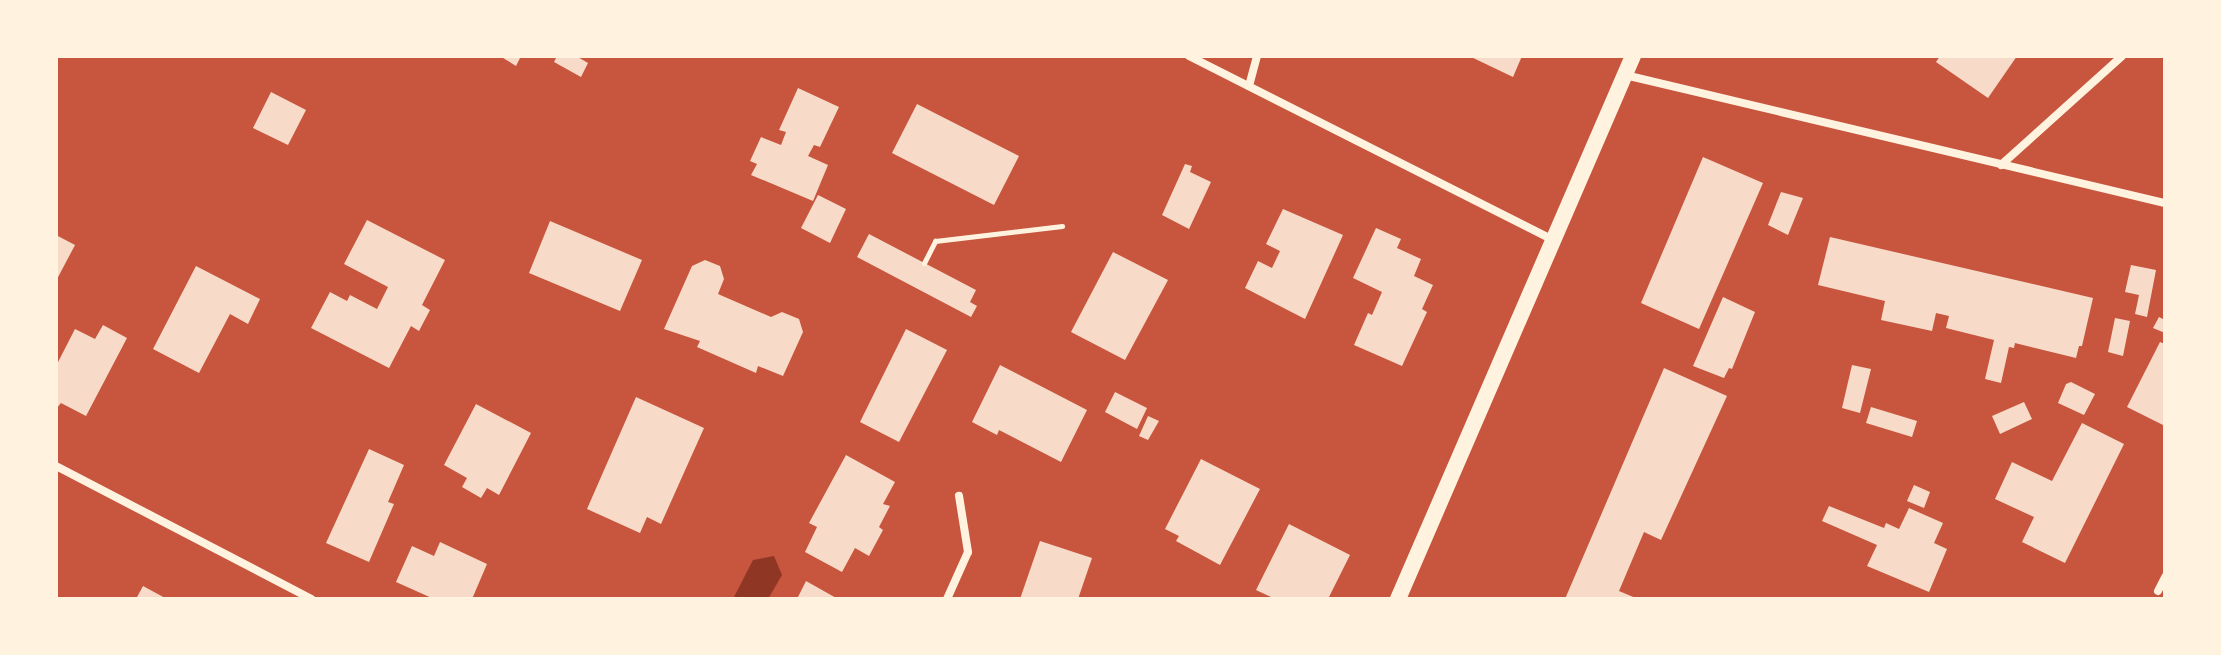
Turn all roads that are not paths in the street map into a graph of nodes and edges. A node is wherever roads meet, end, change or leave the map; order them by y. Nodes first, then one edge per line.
1 (1189, 56) edge
2 (1257, 56) edge
3 (1633, 56) edge
4 (2122, 56) edge
5 (1625, 75) junction
6 (1249, 86) junction
7 (2001, 165) junction
8 (2165, 203) edge
9 (1556, 241) junction
10 (56, 466) edge
11 (959, 496) dead end
12 (2165, 577) edge
13 (2158, 591) dead end
14 (311, 599) edge
15 (947, 599) edge
16 (1398, 599) edge

1 - 6 street
2 - 6 street
3 - 5 main road
4 - 7 street
5 - 7 street
5 - 9 main road
6 - 9 street
7 - 8 street
9 - 16 main road
10 - 14 street
11 - 15 street
12 - 13 street

